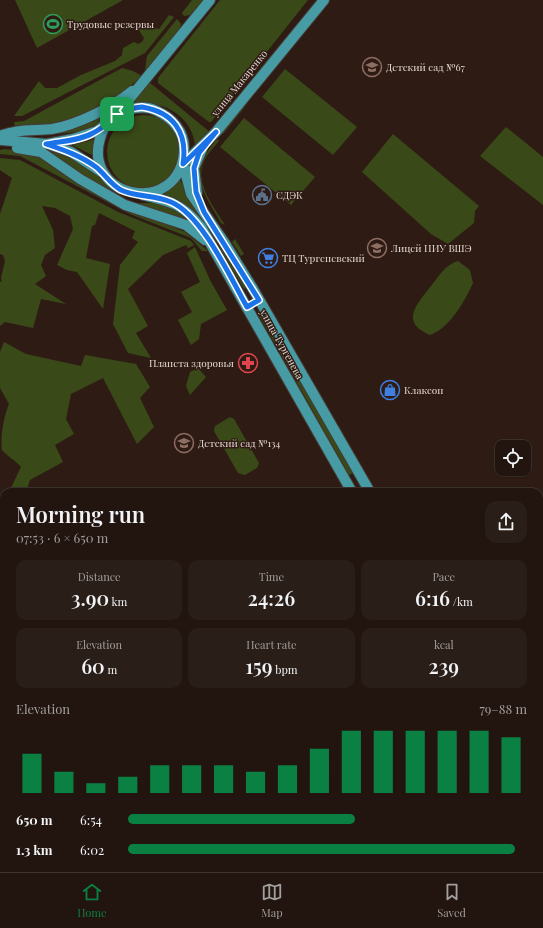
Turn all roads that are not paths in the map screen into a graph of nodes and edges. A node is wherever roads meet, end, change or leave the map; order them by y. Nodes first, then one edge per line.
1 (210, 0) edge
2 (324, 0) edge
3 (143, 82) junction
4 (117, 114) junction
5 (105, 125) junction
6 (216, 132) junction
7 (0, 136) edge
8 (0, 140) edge
9 (0, 143) edge
10 (46, 144) junction
11 (183, 164) junction
12 (105, 174) junction
13 (143, 195) junction
14 (204, 212) junction
15 (211, 245) junction
16 (259, 300) junction
17 (247, 307) junction
18 (361, 477) junction
19 (349, 488) edge
20 (368, 488) edge

1 - 3 main road
2 - 6 main road, улица Макаренко
3 - 4 main road
3 - 7 main road
4 - 5 main road
4 - 11 main road
5 - 10 main road
5 - 12 main road
6 - 11 main road, улица Макаренко
6 - 14 main road
8 - 10 main road
9 - 15 main road
10 - 12 main road
11 - 13 main road
11 - 14 main road, улица Тургенева
12 - 13 main road
13 - 15 main road, улица Тургенева
14 - 16 main road, улица Тургенева
15 - 17 main road, улица Тургенева
16 - 17 main road
16 - 18 main road, улица Тургенева
17 - 19 main road, улица Тургенева
18 - 19 main road
18 - 20 main road, улица Тургенева

